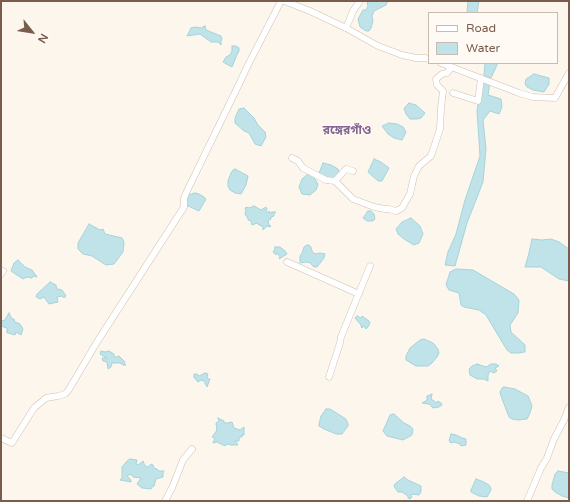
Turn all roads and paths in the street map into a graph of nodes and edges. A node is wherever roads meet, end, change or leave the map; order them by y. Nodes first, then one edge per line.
1 (281, 1) edge
2 (284, 1) edge
3 (360, 1) edge
4 (346, 28) junction
5 (428, 59) edge
6 (444, 64) edge
7 (450, 66) junction
8 (569, 73) edge
9 (481, 78) junction
10 (453, 93) dead end
11 (292, 158) dead end
12 (353, 171) dead end
13 (335, 181) junction
14 (287, 262) dead end
15 (370, 266) dead end
16 (358, 294) junction
17 (329, 377) dead end
18 (569, 407) edge
19 (1, 438) edge
20 (192, 449) dead end
21 (166, 501) edge
22 (527, 501) edge

1 - 19 street
2 - 4 street
3 - 4 street
4 - 5 street
6 - 7 street
7 - 9 street
7 - 13 street
8 - 9 street
9 - 10 street
11 - 13 street
12 - 13 street
14 - 16 street
15 - 16 street
16 - 17 street
18 - 22 street
20 - 21 street

